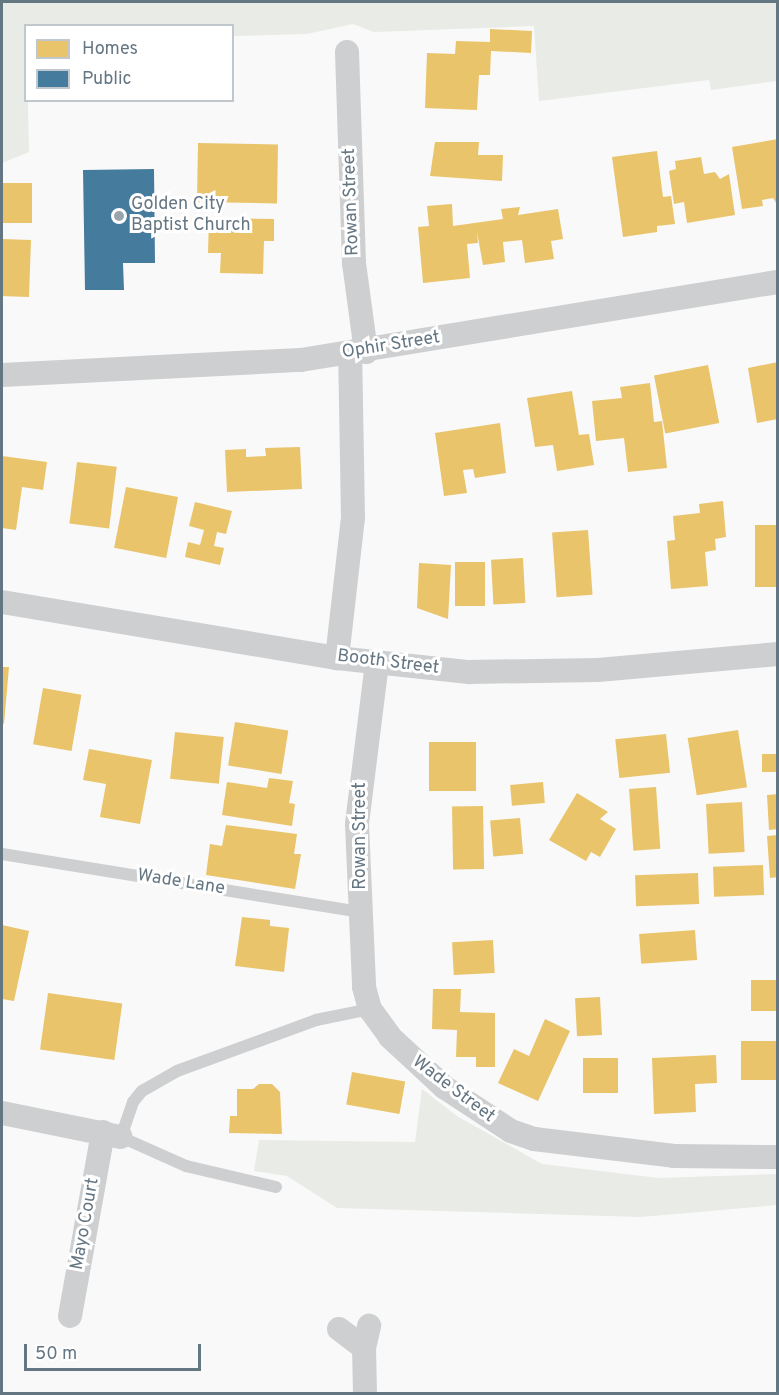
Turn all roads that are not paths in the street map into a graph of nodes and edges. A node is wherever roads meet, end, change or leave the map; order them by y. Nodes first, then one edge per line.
1 (347, 52) dead end
2 (777, 282) edge
3 (358, 352) junction
4 (2, 375) edge
5 (2, 602) edge
6 (777, 654) edge
7 (337, 658) junction
8 (376, 663) junction
9 (2, 854) edge
10 (361, 912) junction
11 (370, 1009) junction
12 (2, 1113) edge
13 (112, 1134) junction
14 (777, 1157) edge
15 (276, 1187) dead end
16 (70, 1316) dead end
17 (339, 1329) dead end
18 (365, 1394) edge

1 - 3 street, Rowan Street
2 - 3 street, Ophir Street
3 - 4 street, Ophir Street
3 - 7 street, Rowan Street
5 - 7 street, Booth Street
6 - 8 street, Booth Street
7 - 8 street, Booth Street
8 - 10 street, Rowan Street
9 - 10 lane, Wade Lane
10 - 11 street, Rowan Street
11 - 13 lane
11 - 14 street, Wade Street
12 - 13 street
13 - 15 lane
13 - 16 street, Mayo Court
17 - 18 street

